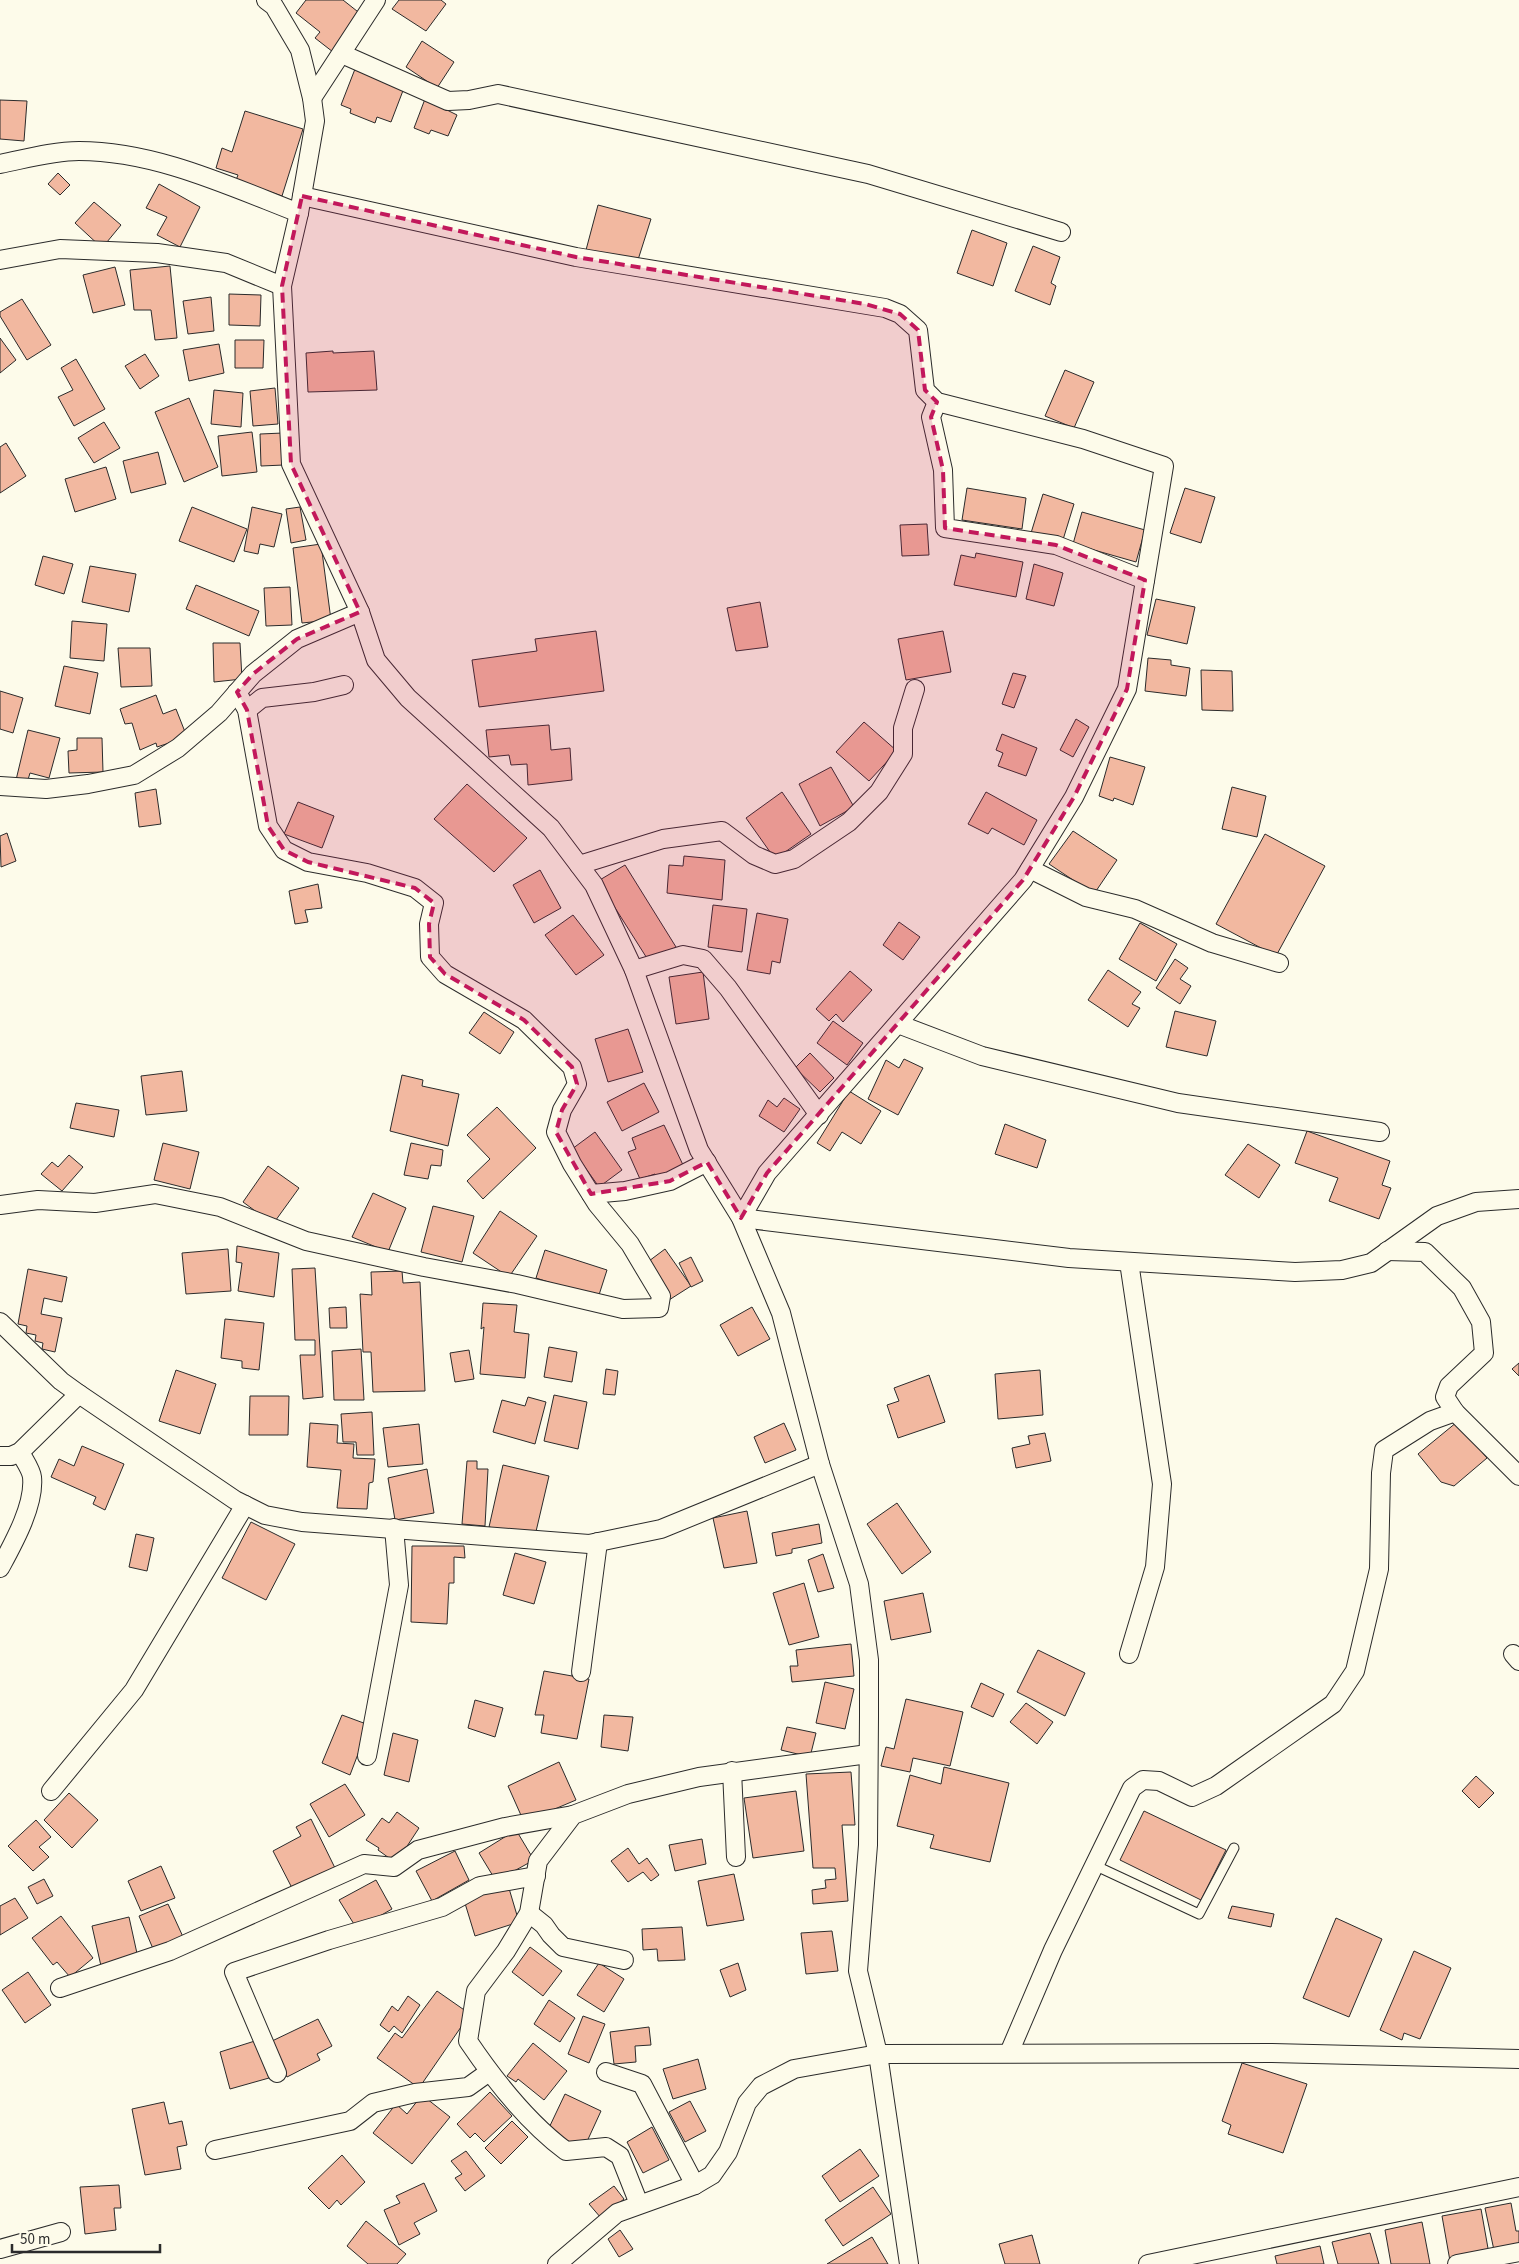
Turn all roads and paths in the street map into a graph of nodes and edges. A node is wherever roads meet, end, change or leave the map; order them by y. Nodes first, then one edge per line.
1 (266, 0) edge
2 (376, 0) edge
3 (342, 54) junction
4 (312, 98) junction
5 (0, 164) edge
6 (300, 204) junction
7 (1061, 232) dead end
8 (0, 260) edge
9 (282, 286) junction
10 (937, 402) junction
11 (1145, 580) junction
12 (360, 612) junction
13 (344, 685) dead end
14 (916, 689) dead end
15 (237, 692) junction
16 (247, 710) junction
17 (0, 786) edge
18 (579, 865) junction
19 (1030, 869) junction
20 (1279, 963) dead end
21 (634, 970) junction
22 (898, 1024) junction
23 (819, 1115) junction
24 (1380, 1132) dead end
25 (707, 1162) junction
26 (591, 1194) junction
27 (1519, 1200) edge
28 (0, 1205) edge
29 (741, 1218) junction
30 (1387, 1251) junction
31 (1129, 1262) junction
32 (0, 1322) edge
33 (79, 1394) junction
34 (1455, 1412) junction
35 (20, 1452) junction
36 (0, 1456) edge
37 (820, 1464) junction
38 (1519, 1476) edge
39 (245, 1505) junction
40 (394, 1528) junction
41 (598, 1542) junction
42 (0, 1568) edge
43 (1129, 1654) dead end
44 (582, 1672) dead end
45 (868, 1754) junction
46 (367, 1756) dead end
47 (732, 1771) junction
48 (50, 1791) dead end
49 (572, 1815) junction
50 (1234, 1848) dead end
51 (736, 1857) dead end
52 (1094, 1864) junction
53 (536, 1876) junction
54 (529, 1913) junction
55 (624, 1960) dead end
56 (60, 1988) dead end
57 (1009, 2053) junction
58 (878, 2054) junction
59 (1519, 2059) edge
60 (489, 2072) junction
61 (606, 2072) dead end
62 (277, 2073) dead end
63 (215, 2150) dead end
64 (695, 2185) junction
65 (1519, 2187) edge
66 (639, 2204) junction
67 (60, 2232) dead end
68 (0, 2249) edge
69 (1519, 2252) edge
70 (557, 2264) edge
71 (909, 2264) edge
72 (1148, 2264) edge
73 (1457, 2264) edge

1 - 4 street
2 - 3 street
3 - 4 street
3 - 7 street
4 - 6 street
5 - 6 street
6 - 9 street
6 - 10 street
8 - 9 street
9 - 12 street
10 - 11 street
10 - 11 street
11 - 19 street
12 - 15 street
12 - 18 street
13 - 16 street
14 - 18 street
15 - 16 street
15 - 17 street
16 - 26 street
18 - 21 street
19 - 20 street
19 - 22 street
21 - 23 street
21 - 25 street
22 - 23 street
22 - 24 street
23 - 29 street
25 - 26 street
25 - 29 street
26 - 28 street
27 - 30 street
29 - 31 street
29 - 37 street
30 - 31 street
30 - 34 street
31 - 43 street
32 - 33 street
33 - 35 street
33 - 39 street
34 - 38 street
34 - 52 street
35 - 36 street
35 - 42 street
37 - 41 street
37 - 45 street
39 - 40 street
39 - 48 street
40 - 41 street
40 - 46 street
41 - 44 street
45 - 47 street
45 - 58 street
47 - 49 street
47 - 51 street
49 - 53 street
49 - 56 street
50 - 52 lane
52 - 57 street
53 - 54 street
53 - 62 street
54 - 55 street
54 - 60 street
57 - 58 street
57 - 59 street
58 - 64 street
58 - 71 street
60 - 63 street
60 - 66 street
61 - 64 street
64 - 66 street
65 - 72 street
66 - 70 street
67 - 68 street
69 - 73 street

